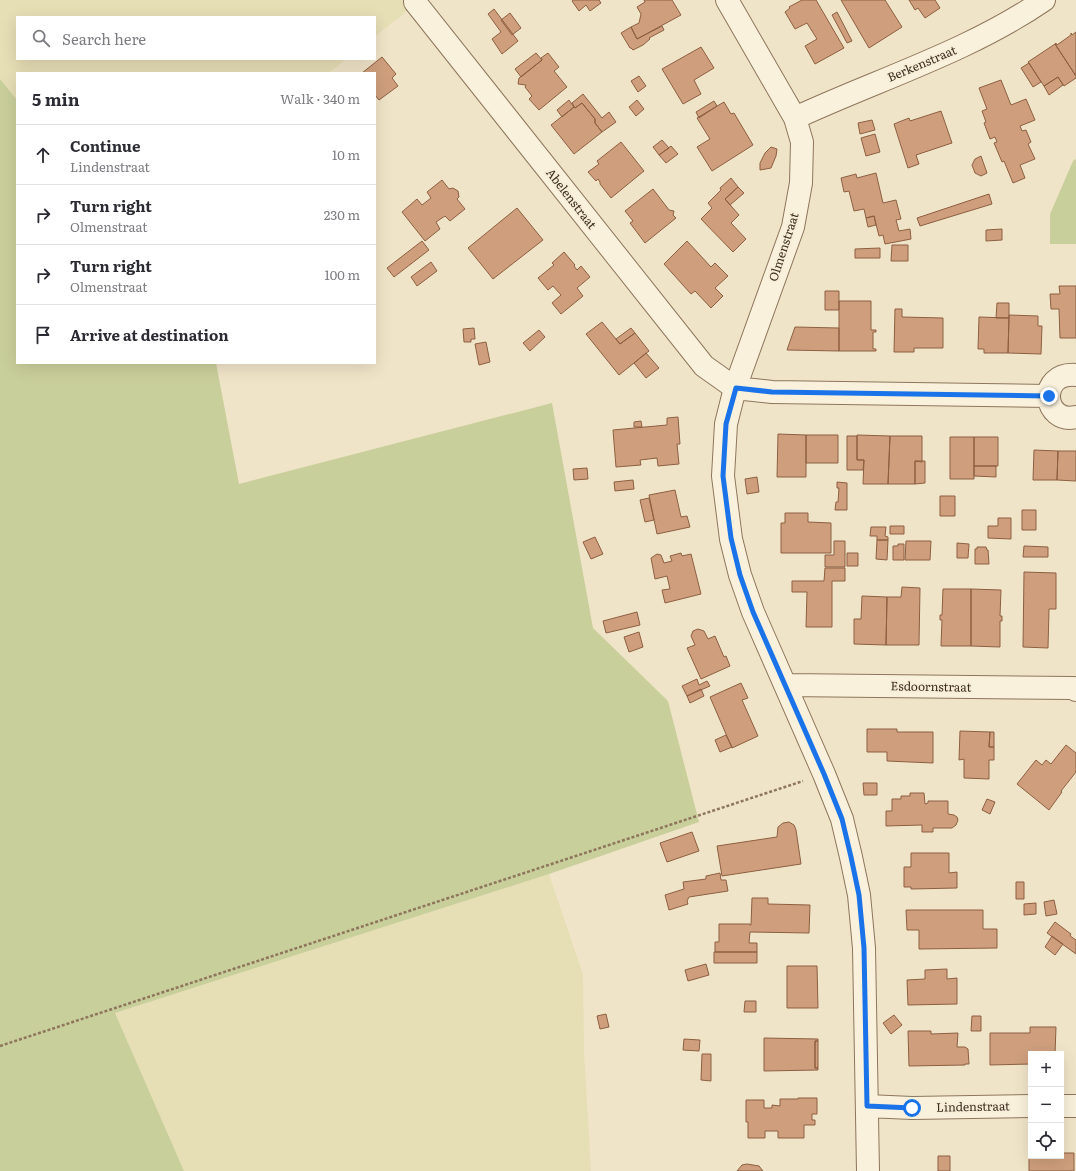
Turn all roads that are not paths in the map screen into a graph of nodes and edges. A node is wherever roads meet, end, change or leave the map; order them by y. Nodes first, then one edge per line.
1 (727, 0) edge
2 (1044, 0) edge
3 (415, 2) dead end
4 (795, 118) junction
5 (1076, 375) edge
6 (736, 388) junction
7 (1049, 396) junction
8 (1076, 417) edge
9 (786, 685) junction
10 (1076, 690) edge
11 (867, 1106) junction
12 (1028, 1106) edge
13 (1064, 1106) edge
14 (1076, 1106) edge
15 (868, 1171) edge

1 - 4 street, Olmenstraat
2 - 4 street, Berkenstraat
3 - 6 street, Abelenstraat
4 - 6 street, Olmenstraat
5 - 7 street
6 - 7 street
6 - 9 street, Olmenstraat
7 - 8 street
9 - 10 street, Esdoornstraat
9 - 11 street, Olmenstraat
11 - 12 street, Lindenstraat
11 - 15 street, Olmenstraat
13 - 14 street

